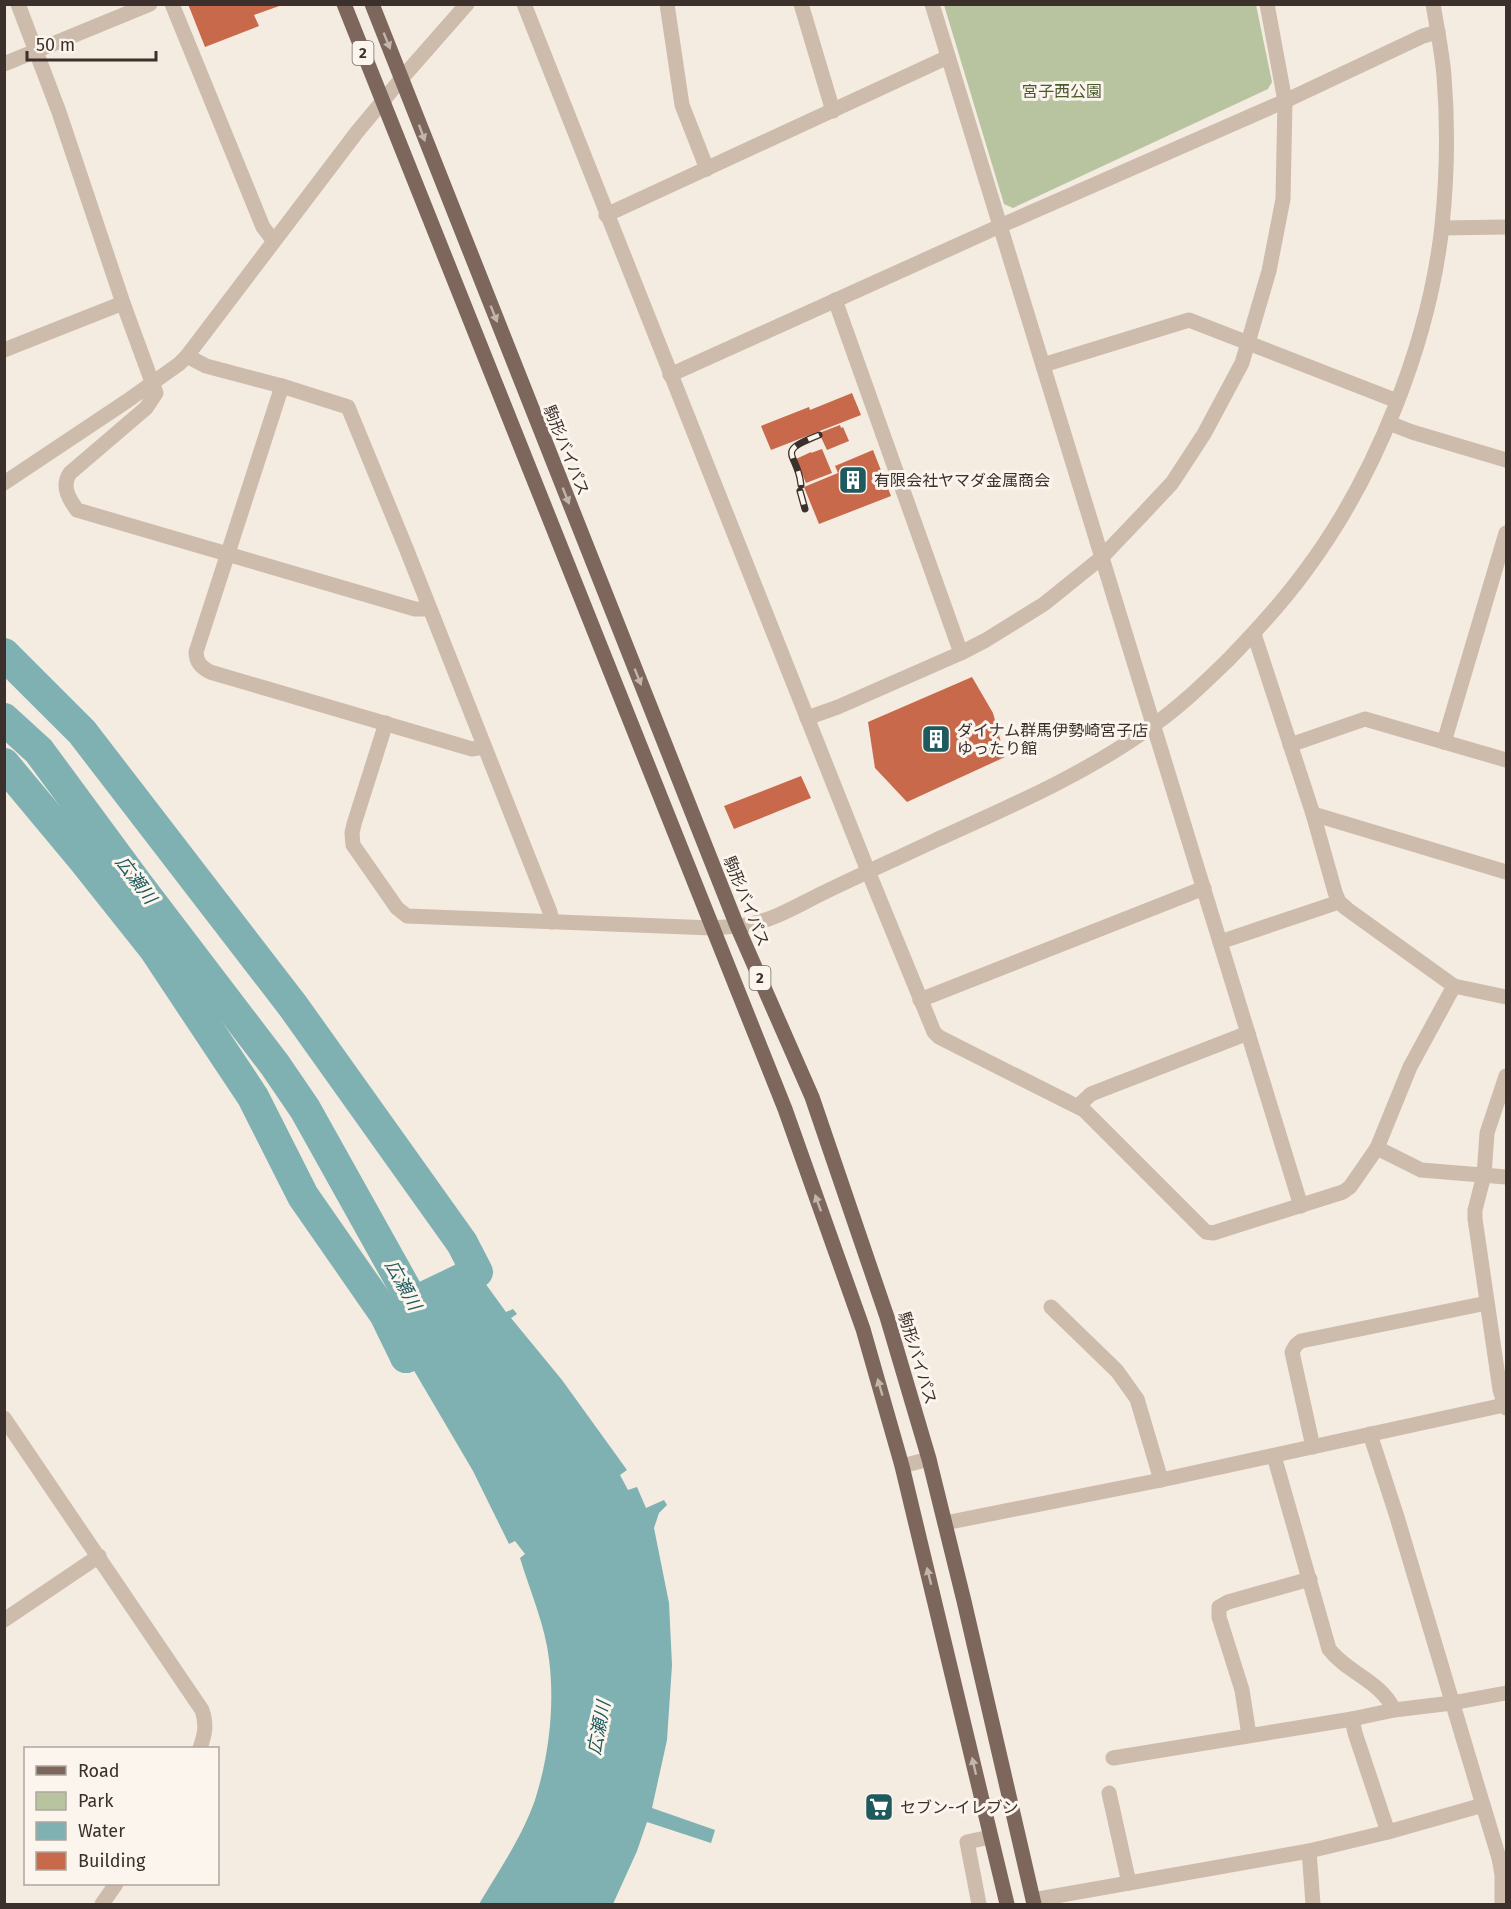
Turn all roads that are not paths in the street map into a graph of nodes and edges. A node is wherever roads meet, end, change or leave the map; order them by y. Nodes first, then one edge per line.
1 (18, 4) edge
2 (150, 4) edge
3 (172, 4) edge
4 (344, 4) edge
5 (372, 4) edge
6 (467, 4) edge
7 (524, 4) edge
8 (667, 4) edge
9 (801, 4) edge
10 (932, 4) edge
11 (1267, 4) edge
12 (1433, 4) edge
13 (1438, 32) junction
14 (37, 50) junction
15 (948, 57) junction
16 (4, 64) edge
17 (402, 78) junction
18 (383, 101) junction
19 (1285, 101) junction
20 (833, 111) junction
21 (706, 169) junction
22 (606, 214) junction
23 (1000, 226) junction
24 (1506, 227) edge
25 (1442, 228) junction
26 (273, 240) junction
27 (835, 300) junction
28 (123, 303) junction
29 (1248, 343) junction
30 (4, 350) edge
31 (188, 356) junction
32 (1043, 365) junction
33 (670, 375) junction
34 (152, 382) junction
35 (282, 386) junction
36 (1397, 401) junction
37 (1389, 423) junction
38 (1506, 459) edge
39 (4, 483) edge
40 (1506, 533) edge
41 (228, 554) junction
42 (1101, 558) junction
43 (430, 609) junction
44 (1254, 634) junction
45 (961, 653) junction
46 (807, 718) junction
47 (386, 723) junction
48 (1154, 725) junction
49 (1444, 742) junction
50 (1290, 745) junction
51 (484, 747) junction
52 (1506, 760) edge
53 (1313, 814) junction
54 (868, 871) junction
55 (1506, 872) edge
56 (1204, 888) junction
57 (1339, 902) junction
58 (552, 922) junction
59 (737, 926) junction
60 (712, 928) junction
61 (1220, 942) junction
62 (1454, 986) junction
63 (1506, 997) edge
64 (920, 1000) junction
65 (1248, 1033) junction
66 (1506, 1076) edge
67 (1078, 1106) junction
68 (1377, 1148) junction
69 (1484, 1175) junction
70 (1506, 1177) edge
71 (1301, 1206) junction
72 (1487, 1303) junction
73 (1051, 1307) dead end
74 (1505, 1407) edge
75 (4, 1418) edge
76 (1370, 1434) junction
77 (1312, 1447) junction
78 (1274, 1456) junction
79 (929, 1459) junction
80 (902, 1466) junction
81 (1161, 1480) junction
82 (945, 1523) junction
83 (99, 1556) junction
84 (1310, 1579) junction
85 (4, 1620) edge
86 (1506, 1693) edge
87 (1452, 1702) junction
88 (1394, 1710) junction
89 (1353, 1719) junction
90 (1249, 1735) junction
91 (201, 1747) edge
92 (1113, 1758) dead end
93 (1109, 1793) dead end
94 (1484, 1805) junction
95 (1388, 1833) junction
96 (990, 1837) junction
97 (1310, 1851) junction
98 (1129, 1883) junction
99 (116, 1885) edge
100 (1034, 1903) edge
101 (102, 1905) edge
102 (979, 1905) edge
103 (1007, 1905) edge
104 (1313, 1905) edge
105 (1502, 1905) edge

1 - 14 street
2 - 14 street
3 - 26 street
4 - 18 main road, 2
5 -> 17 main road, 駒形バイパス / 2
6 - 17 street
7 - 22 street
8 - 21 street
9 - 20 street
10 - 15 street
11 - 19 street
12 - 13 street
13 - 19 street
13 - 25 street
14 - 16 street
14 - 28 street
15 - 20 street
15 - 23 street
17 - 18 street
17 -> 59 main road, 駒形バイパス / 2
18 - 26 street
18 - 60 main road, 2
19 - 23 street
19 - 29 street
20 - 21 street
21 - 22 street
22 - 33 street
23 - 27 street
23 - 32 street
24 - 25 street
25 - 36 street
26 - 31 street
27 - 33 street
27 - 45 street
28 - 30 street
28 - 34 street
29 - 32 street
29 - 36 street
29 - 42 street
31 - 34 street
31 - 35 street
32 - 42 street
33 - 46 street
34 - 39 street
34 - 41 street
35 - 41 street
35 - 43 street
36 - 37 street
37 - 38 street
37 - 44 street
40 - 49 street
41 - 43 street
41 - 47 street
42 - 45 street
42 - 48 street
43 - 51 street
44 - 48 street
44 - 50 street
45 - 46 street
46 - 54 street
47 - 51 street
47 - 58 street
48 - 54 street
48 - 56 street
49 - 50 street
49 - 52 street
50 - 53 street
51 - 58 street
53 - 55 street
53 - 57 street
54 - 59 street
54 - 64 street
56 - 61 street
56 - 64 street
57 - 61 street
57 - 62 street
58 - 60 street
59 - 60 street
59 - 79 main road, 駒形バイパス / 2
80 -> 60 main road, 2
61 - 65 street
62 - 63 street
62 - 68 street
64 - 67 street
65 - 67 street
65 - 71 street
66 - 69 street
67 - 71 street
68 - 69 street
68 - 71 street
69 - 70 street
69 - 72 street
72 - 74 street
72 - 77 street
73 - 81 street
74 - 76 street
75 - 83 street
76 - 77 street
76 - 87 street
77 - 78 street
78 - 81 street
78 - 84 street
79 - 80 street
79 - 82 main road, 駒形バイパス / 2
96 -> 80 main road, 2
81 - 82 street
82 - 100 main road, 駒形バイパス / 2
83 - 85 street
83 - 91 street
84 - 88 street
84 - 90 street
86 - 87 street
87 - 88 street
87 - 94 street
88 - 89 street
89 - 90 street
89 - 95 street
90 - 92 street
93 - 98 street
94 - 95 street
94 - 105 street
95 - 97 street
96 - 102 street
96 - 103 main road, 2
97 - 98 street
97 - 104 street
98 - 100 street
99 - 101 street

